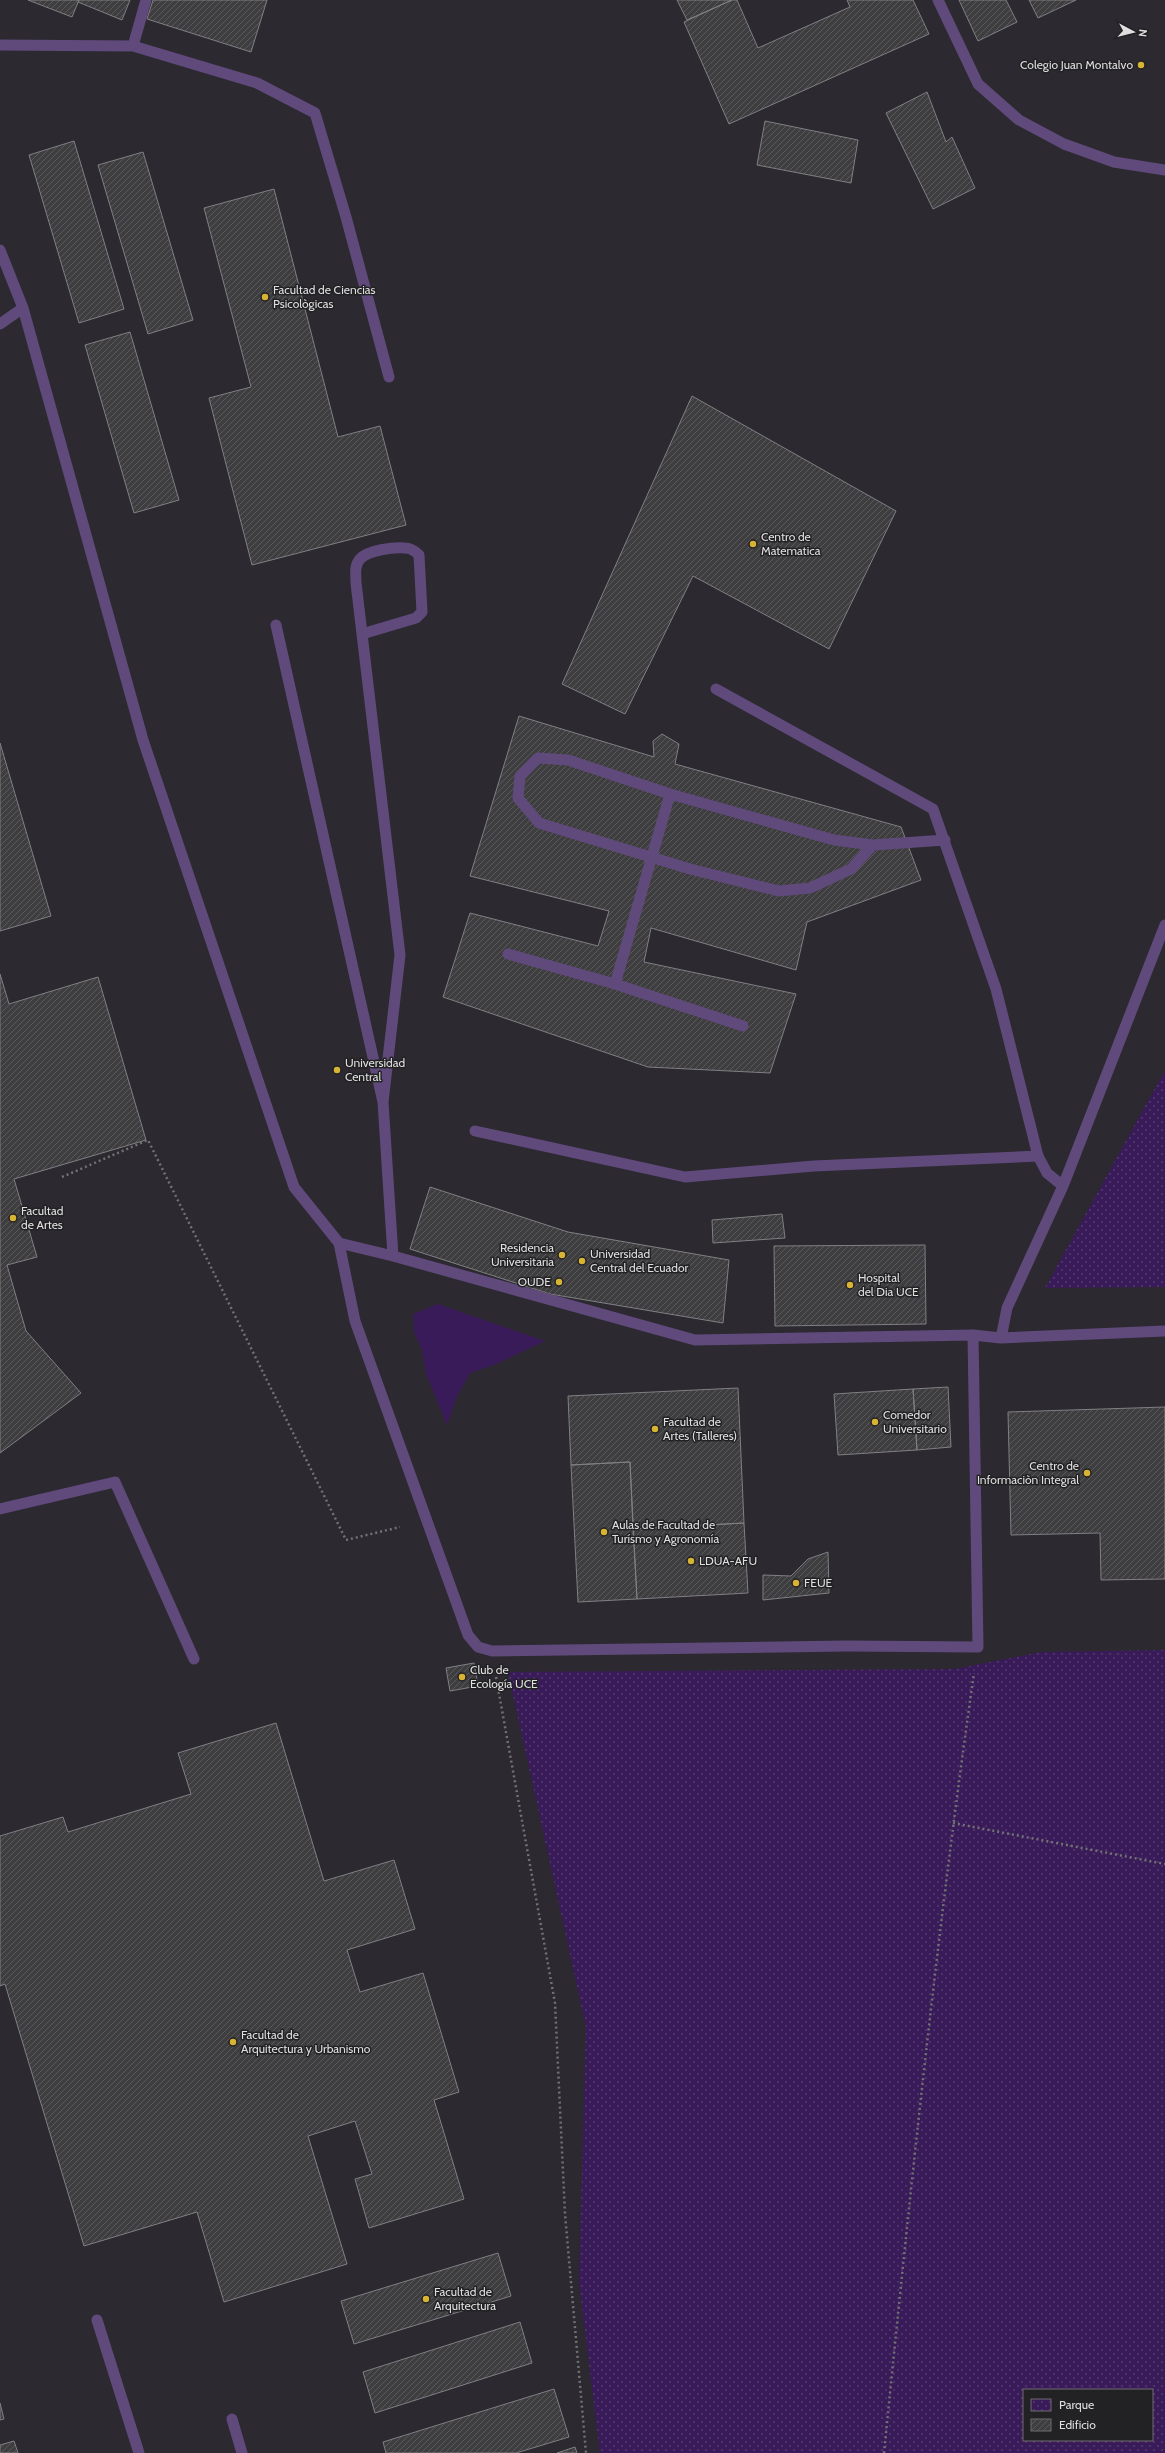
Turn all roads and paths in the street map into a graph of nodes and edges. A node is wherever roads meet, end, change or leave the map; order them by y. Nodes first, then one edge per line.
1 (146, 0) edge
2 (938, 0) edge
3 (0, 45) edge
4 (133, 46) junction
5 (1165, 170) edge
6 (0, 250) edge
7 (23, 308) junction
8 (0, 324) edge
9 (389, 377) dead end
10 (276, 625) dead end
11 (362, 634) junction
12 (716, 689) dead end
13 (670, 794) junction
14 (945, 840) junction
15 (873, 845) junction
16 (652, 857) junction
17 (1165, 925) edge
18 (508, 954) dead end
19 (615, 984) junction
20 (743, 1026) dead end
21 (383, 1102) junction
22 (476, 1131) dead end
23 (1038, 1156) junction
24 (62, 1177) dead end
25 (1063, 1186) junction
26 (339, 1243) junction
27 (393, 1256) junction
28 (1165, 1331) edge
29 (973, 1335) junction
30 (1000, 1338) junction
31 (0, 1509) edge
32 (402, 1527) dead end
33 (978, 1647) junction
34 (492, 1651) junction
35 (194, 1659) dead end
36 (953, 1822) junction
37 (1165, 1864) edge
38 (97, 2320) dead end
39 (232, 2419) dead end
40 (139, 2453) edge
41 (242, 2453) edge
42 (586, 2453) edge
43 (884, 2453) edge

1 - 4 lane
2 - 5 lane
3 - 4 lane
4 - 9 lane
6 - 7 lane
7 - 8 lane
7 - 26 lane
10 - 21 lane
11 - 11 lane
11 - 21 lane
12 - 14 lane
13 - 15 lane
13 - 16 lane
13 - 16 lane
14 - 15 lane
14 - 23 lane
15 - 16 lane
16 - 19 lane
17 - 25 lane
18 - 19 lane
19 - 20 lane
21 - 27 lane
22 - 23 lane
23 - 25 lane
24 - 32 path
25 - 30 lane
26 - 27 lane
26 - 34 lane
27 - 29 lane
28 - 30 lane
29 - 30 lane
29 - 33 lane
31 - 35 lane
33 - 34 lane
33 - 36 path
34 - 42 path
36 - 37 path
36 - 43 path
38 - 40 lane
39 - 41 lane

